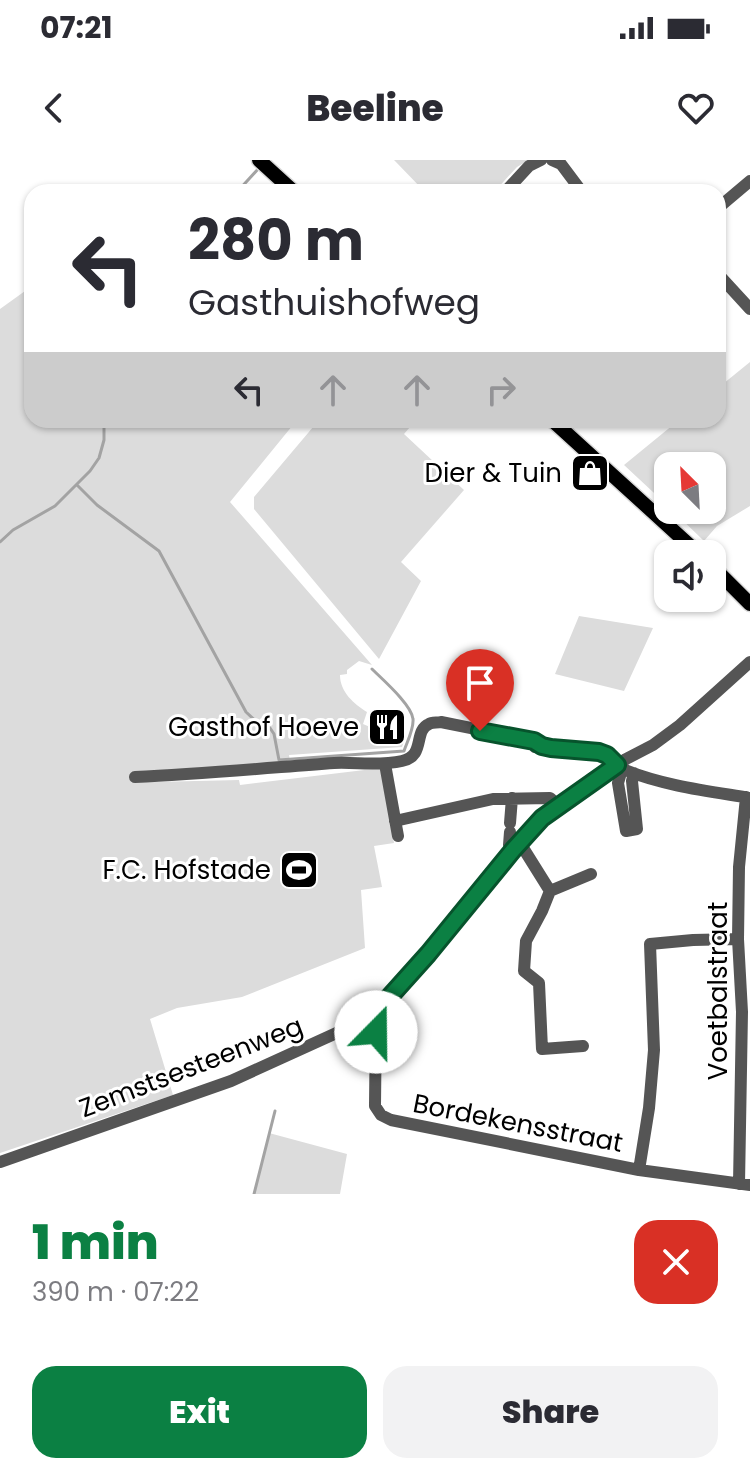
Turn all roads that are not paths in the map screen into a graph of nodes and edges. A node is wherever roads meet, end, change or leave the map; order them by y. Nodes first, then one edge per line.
1 (259, 160) edge
2 (541, 160) edge
3 (552, 160) edge
4 (750, 181) edge
5 (285, 184) edge
6 (512, 184) edge
7 (576, 184) edge
8 (726, 201) edge
9 (726, 283) edge
10 (750, 309) edge
11 (561, 428) edge
12 (684, 540) edge
13 (726, 577) edge
14 (726, 580) edge
15 (750, 596) edge
16 (750, 604) edge
17 (750, 662) edge
18 (385, 764) junction
19 (624, 769) junction
20 (135, 777) dead end
21 (512, 798) junction
22 (748, 798) edge
23 (559, 806) junction
24 (395, 821) junction
25 (398, 836) dead end
26 (517, 846) junction
27 (591, 874) dead end
28 (550, 891) junction
29 (738, 939) junction
30 (376, 1012) junction
31 (583, 1046) dead end
32 (0, 1162) edge
33 (639, 1170) junction
34 (744, 1185) edge

1 - 5 main road
2 - 6 street
3 - 7 street
4 - 8 street
9 - 10 street
11 - 12 main road
13 - 15 main road
14 - 16 main road
17 - 19 street, Zemstsesteenweg
18 - 19 street
18 - 20 street
18 - 24 street
19 - 22 street
19 - 23 street, Zemstsesteenweg
21 - 23 street
21 - 24 street
21 - 26 street
22 - 29 street, Voetbalstraat
23 - 26 street, Zemstsesteenweg
24 - 25 street
26 - 28 street
26 - 30 street, Zemstsesteenweg
27 - 28 street
28 - 31 street
29 - 33 street
29 - 34 street, Voetbalstraat
30 - 32 street, Zemstsesteenweg
30 - 33 street, Bordekensstraat
33 - 34 street, Bordekensstraat

